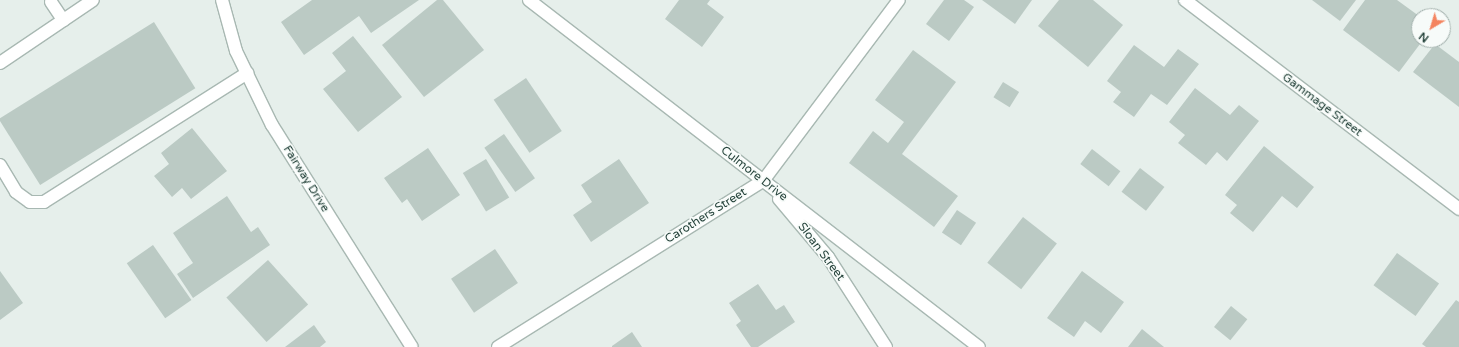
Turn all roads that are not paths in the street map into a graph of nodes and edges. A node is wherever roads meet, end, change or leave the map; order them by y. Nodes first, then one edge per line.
1 (92, 0) edge
2 (222, 0) edge
3 (528, 0) edge
4 (900, 0) edge
5 (1185, 0) edge
6 (51, 2) dead end
7 (63, 20) junction
8 (0, 63) edge
9 (247, 73) junction
10 (0, 165) edge
11 (763, 181) junction
12 (1459, 209) edge
13 (412, 347) edge
14 (498, 347) edge
15 (886, 347) edge
16 (979, 347) edge

1 - 7 street
2 - 9 street, Fairway Drive
3 - 11 street, Culmore Drive
4 - 11 street, Carothers Street
5 - 12 street, Gammage Street
6 - 7 street
7 - 8 street
9 - 10 street
9 - 13 street, Fairway Drive
11 - 14 street, Carothers Street
11 - 15 street, Sloan Street
11 - 16 street, Culmore Drive

